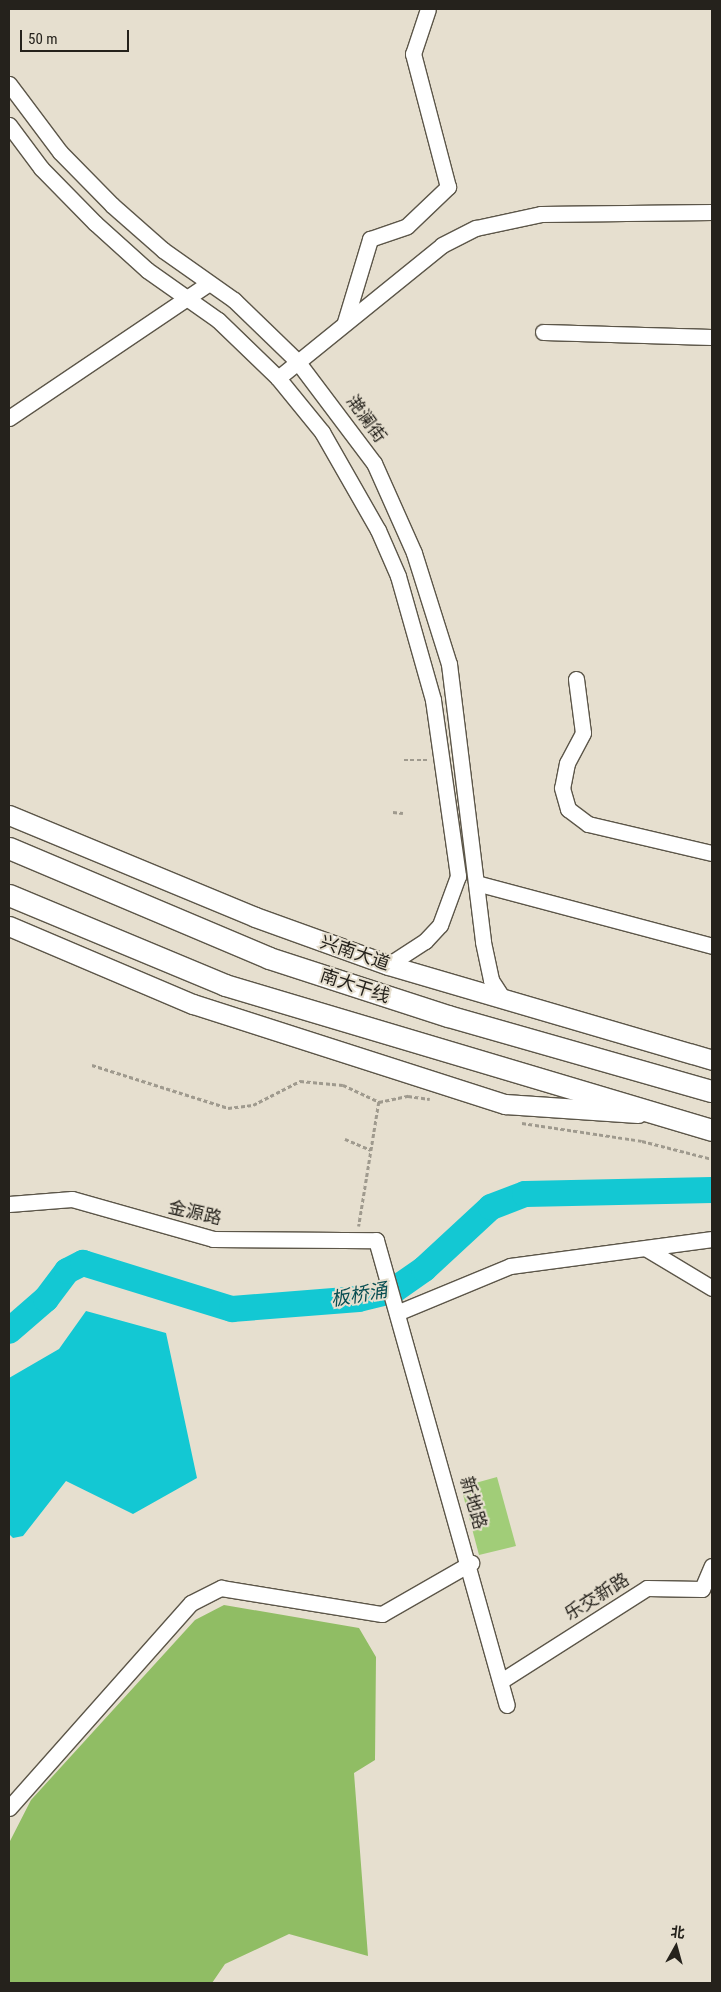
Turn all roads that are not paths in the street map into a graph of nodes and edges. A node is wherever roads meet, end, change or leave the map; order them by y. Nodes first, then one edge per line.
1 (428, 9) edge
2 (9, 84) edge
3 (9, 126) edge
4 (712, 212) edge
5 (209, 283) junction
6 (188, 298) junction
7 (345, 322) junction
8 (543, 332) dead end
9 (712, 337) edge
10 (297, 361) junction
11 (278, 378) junction
12 (9, 418) edge
13 (434, 616) junction
14 (411, 624) junction
15 (576, 679) dead end
16 (462, 775) junction
17 (442, 778) junction
18 (9, 815) edge
19 (9, 848) edge
20 (712, 854) edge
21 (476, 884) junction
22 (9, 895) edge
23 (9, 926) edge
24 (712, 946) edge
25 (388, 965) junction
26 (504, 1000) junction
27 (712, 1060) edge
28 (712, 1091) edge
29 (651, 1114) junction
30 (712, 1130) edge
31 (9, 1204) edge
32 (712, 1239) edge
33 (376, 1240) joint
34 (647, 1249) junction
35 (712, 1288) edge
36 (399, 1312) junction
37 (471, 1563) junction
38 (712, 1566) edge
39 (501, 1681) junction
40 (507, 1705) dead end
41 (9, 1808) edge

1 - 7 street
2 - 5 street, 滟澜街
3 - 6 street
4 - 7 street
5 - 6 street
5 - 10 street, 滟澜街
6 - 11 street
6 - 12 street
7 - 10 street
8 - 9 street
10 - 11 street
10 - 13 street, 滟澜街
11 - 14 street
13 - 14 street
13 - 16 street, 滟澜街
14 - 17 street
15 - 20 street
16 - 17 street
16 - 21 street, 滟澜街
17 - 25 street
18 - 25 main road, 兴南大道
19 - 28 highway, 南大干线
21 - 24 street
21 - 26 street, 滟澜街
22 - 29 highway
23 - 29 main road
25 - 26 main road, 兴南大道
26 - 27 main road, 兴南大道
29 - 30 highway
31 - 33 street, 金源路
32 - 34 street
33 - 36 street, 新地路
34 - 35 street
34 - 36 street
36 - 37 street, 新地路
37 - 39 street, 新地路
37 - 41 street
38 - 39 street, 乐交新路
39 - 40 street, 新地路

